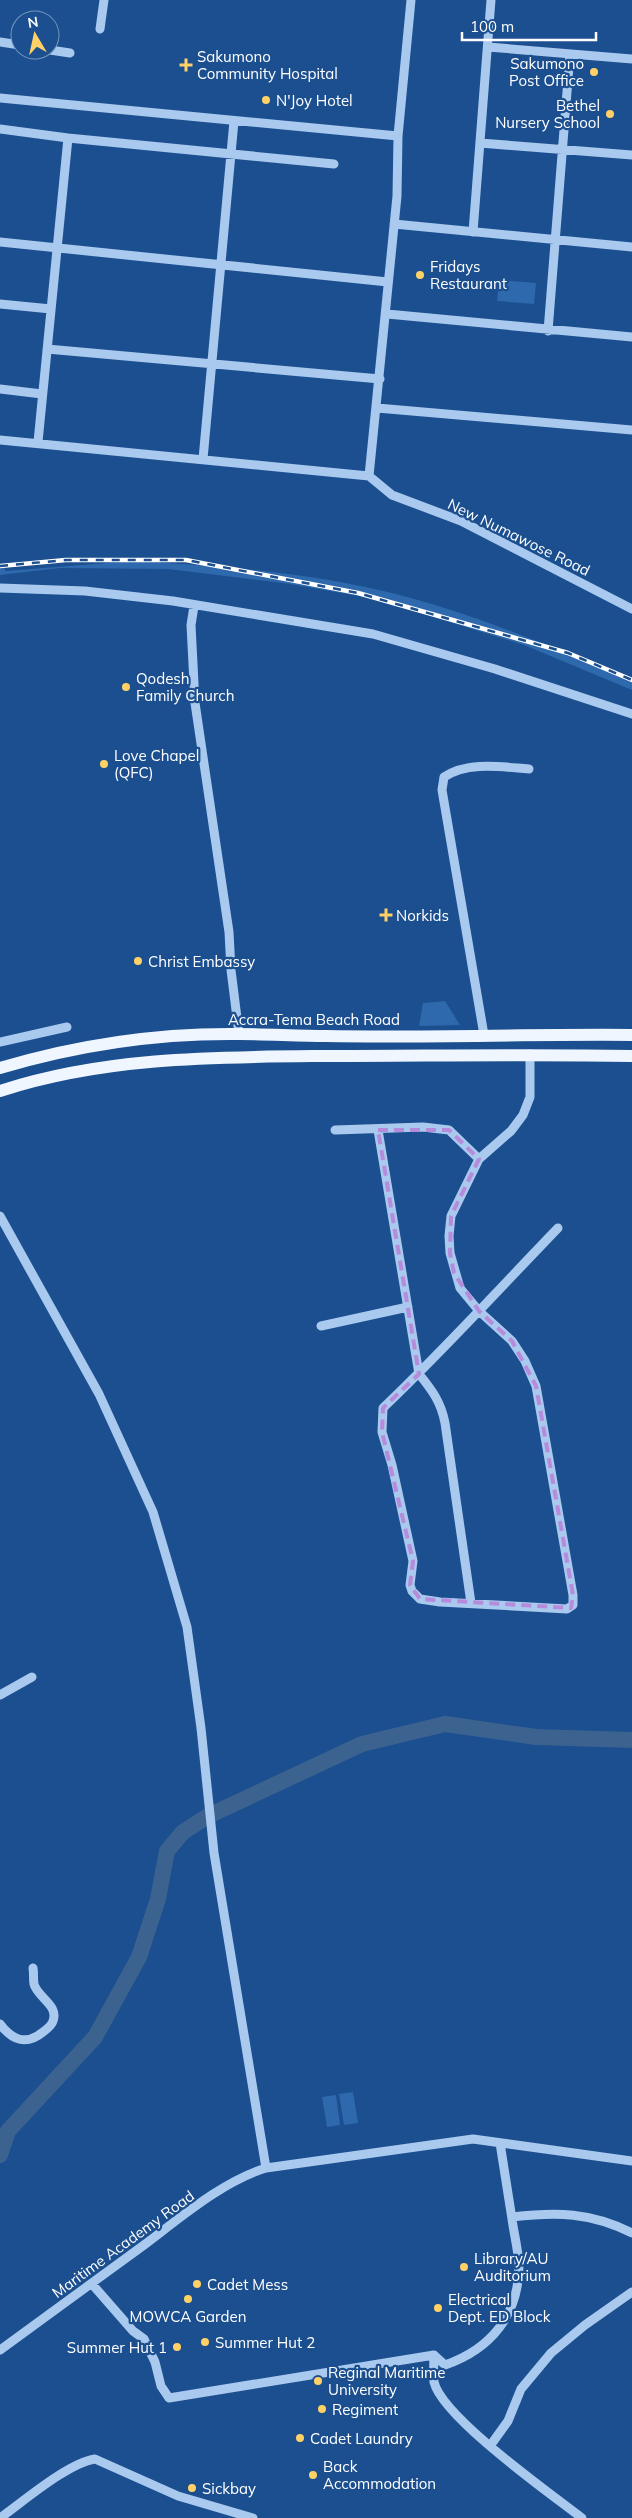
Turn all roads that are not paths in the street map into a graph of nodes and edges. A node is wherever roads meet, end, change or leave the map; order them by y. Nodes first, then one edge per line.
1 (104, 0) edge
2 (411, 0) edge
3 (492, 0) edge
4 (100, 29) dead end
5 (488, 47) junction
6 (60, 52) edge
7 (70, 53) dead end
8 (570, 54) junction
9 (632, 59) edge
10 (0, 98) edge
11 (234, 121) junction
12 (0, 129) edge
13 (398, 136) junction
14 (68, 138) junction
15 (480, 143) junction
16 (562, 149) junction
17 (231, 154) junction
18 (632, 155) edge
19 (334, 164) dead end
20 (394, 224) junction
21 (473, 232) junction
22 (555, 239) junction
23 (0, 242) edge
24 (57, 247) junction
25 (632, 247) edge
26 (220, 265) junction
27 (388, 282) junction
28 (0, 304) edge
29 (51, 308) junction
30 (387, 314) junction
31 (548, 331) junction
32 (632, 337) edge
33 (47, 349) junction
34 (210, 364) junction
35 (380, 379) junction
36 (0, 389) edge
37 (42, 394) junction
38 (377, 408) junction
39 (632, 430) edge
40 (0, 440) edge
41 (38, 442) junction
42 (203, 459) junction
43 (369, 476) junction
44 (0, 588) edge
45 (194, 606) junction
46 (632, 609) edge
47 (632, 714) edge
48 (529, 769) dead end
49 (67, 1027) dead end
50 (239, 1034) junction
51 (484, 1035) junction
52 (632, 1035) edge
53 (0, 1042) edge
54 (530, 1054) junction
55 (238, 1055) junction
56 (632, 1056) edge
57 (0, 1068) edge
58 (0, 1091) edge
59 (335, 1130) dead end
60 (378, 1130) junction
61 (479, 1159) junction
62 (0, 1216) edge
63 (558, 1228) dead end
64 (408, 1307) junction
65 (479, 1311) junction
66 (321, 1326) dead end
67 (419, 1374) junction
68 (471, 1602) junction
69 (32, 1677) dead end
70 (0, 1695) edge
71 (33, 1968) dead end
72 (0, 2024) edge
73 (500, 2143) junction
74 (632, 2162) edge
75 (266, 2168) junction
76 (512, 2216) junction
77 (632, 2233) edge
78 (92, 2284) junction
79 (632, 2292) edge
80 (0, 2350) edge
81 (434, 2355) junction
82 (490, 2446) junction
83 (0, 2518) edge
84 (253, 2518) edge
85 (582, 2518) edge

1 - 4 street
2 - 13 street
3 - 5 street
5 - 8 street
5 - 15 street
6 - 7 street
8 - 9 street
8 - 16 street
10 - 11 street
11 - 13 street
11 - 17 street
12 - 14 street
13 - 20 street
14 - 17 street
14 - 24 street
15 - 16 street
15 - 21 street
16 - 18 street
16 - 22 street
17 - 19 street
17 - 26 street
20 - 21 street
20 - 27 street
21 - 22 street
22 - 25 street
22 - 31 street
23 - 24 street
24 - 26 street
24 - 29 street
26 - 27 street
26 - 34 street
27 - 30 street
28 - 29 street
29 - 33 street
30 - 31 street
30 - 35 street
31 - 32 street
33 - 34 street
33 - 37 street
34 - 35 street
34 - 42 street
35 - 38 street
36 - 37 street
37 - 41 street
38 - 39 street
38 - 43 street
40 - 41 street
41 - 42 street
42 - 43 street
43 - 46 street, New Numawose Road
44 - 45 street
45 - 47 street
45 - 50 street
48 - 51 street
49 - 53 street
50 - 51 main road, Accra-Tema Beach Road
50 - 55 main road
50 - 57 main road, Accra-Tema Beach Road
51 - 52 main road, Accra-Tema Beach Road
54 - 55 main road
54 - 56 main road
54 - 61 street
55 - 58 main road
59 - 60 street
60 - 61 street
60 - 64 street
61 - 65 street
62 - 75 street
63 - 65 street
64 - 66 street
64 - 67 street
65 - 67 street
65 - 68 street
67 - 68 street
67 - 68 street
69 - 70 street
71 - 72 street
73 - 74 street, Maritime Academy Road
73 - 75 street, Maritime Academy Road
73 - 76 street
75 - 78 street, Maritime Academy Road
76 - 77 street
76 - 81 street
78 - 80 street, Maritime Academy Road
78 - 81 street
79 - 82 street
81 - 82 street
82 - 85 street
83 - 84 street

